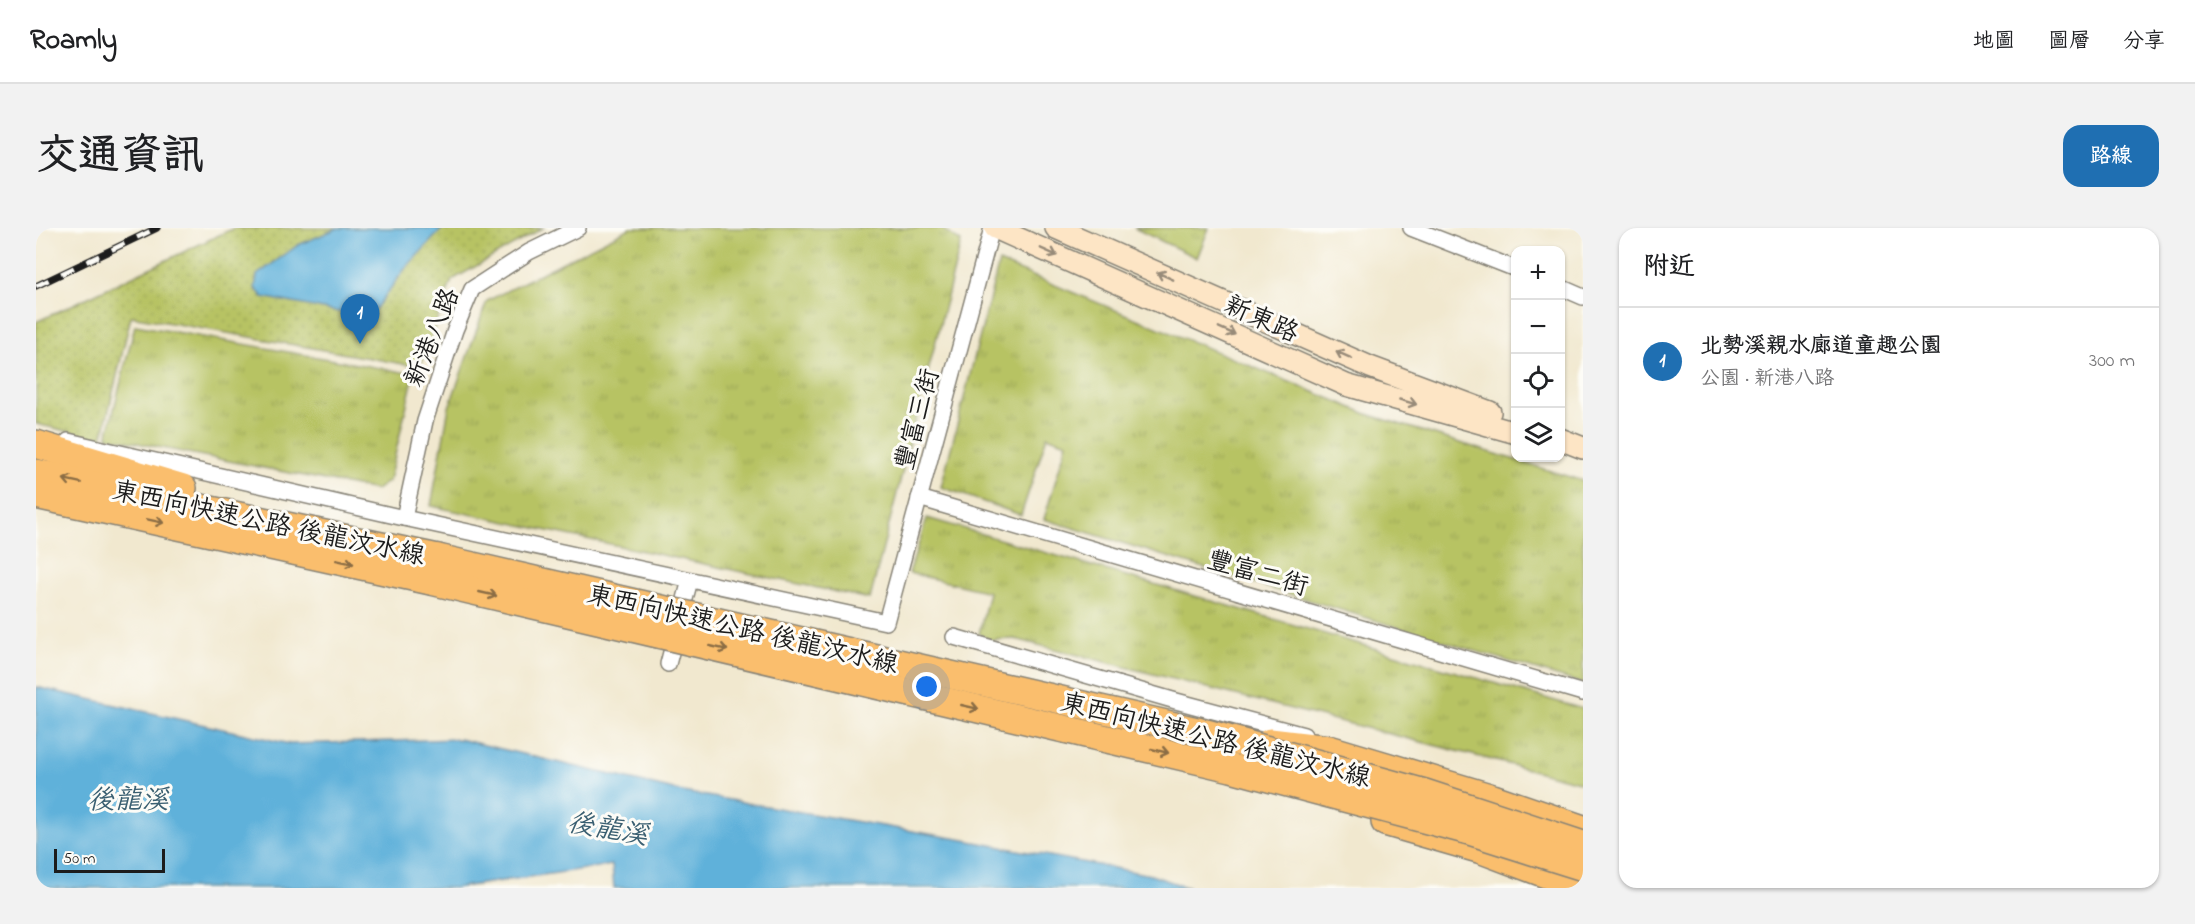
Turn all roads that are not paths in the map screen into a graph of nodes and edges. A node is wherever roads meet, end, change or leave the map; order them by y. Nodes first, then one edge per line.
1 (578, 228) edge
2 (994, 228) edge
3 (1056, 228) edge
4 (1411, 228) edge
5 (1511, 267) edge
6 (1565, 289) edge
7 (1583, 297) edge
8 (1511, 420) edge
9 (1511, 432) edge
10 (36, 433) edge
11 (1565, 441) edge
12 (36, 444) edge
13 (1565, 446) edge
14 (1583, 448) edge
15 (36, 473) edge
16 (36, 495) edge
17 (919, 498) junction
18 (404, 519) junction
19 (385, 548) junction
20 (434, 570) junction
21 (690, 580) junction
22 (954, 637) dead end
23 (668, 664) dead end
24 (1583, 693) edge
25 (1210, 734) junction
26 (1231, 768) junction
27 (1583, 819) edge
28 (1583, 829) edge
29 (1583, 844) edge
30 (1583, 867) edge
31 (1582, 888) edge

1 - 18 street, 新港八路
2 -> 9 main road, 新東路
2 - 17 street, 豐富三街
8 -> 3 main road, 新東路
4 - 5 street
6 - 7 street
10 - 18 street
11 - 14 main road
12 - 19 highway
13 - 14 main road
19 -> 15 highway, 東西向快速公路 後龍汶水線
16 -> 20 highway, 東西向快速公路 後龍汶水線
17 - 21 street, 豐富三街
17 - 24 street, 豐富二街
18 - 21 street
19 - 20 highway, 東西向快速公路 後龍汶水線
20 - 25 highway, 東西向快速公路 後龍汶水線, bridge
20 -> 26 highway, 東西向快速公路 後龍汶水線, bridge
21 - 23 street
22 - 27 street
25 - 28 highway, bridge
25 - 29 highway, 東西向快速公路 後龍汶水線, bridge
26 - 30 highway, 東西向快速公路 後龍汶水線, bridge
26 - 31 highway, bridge

